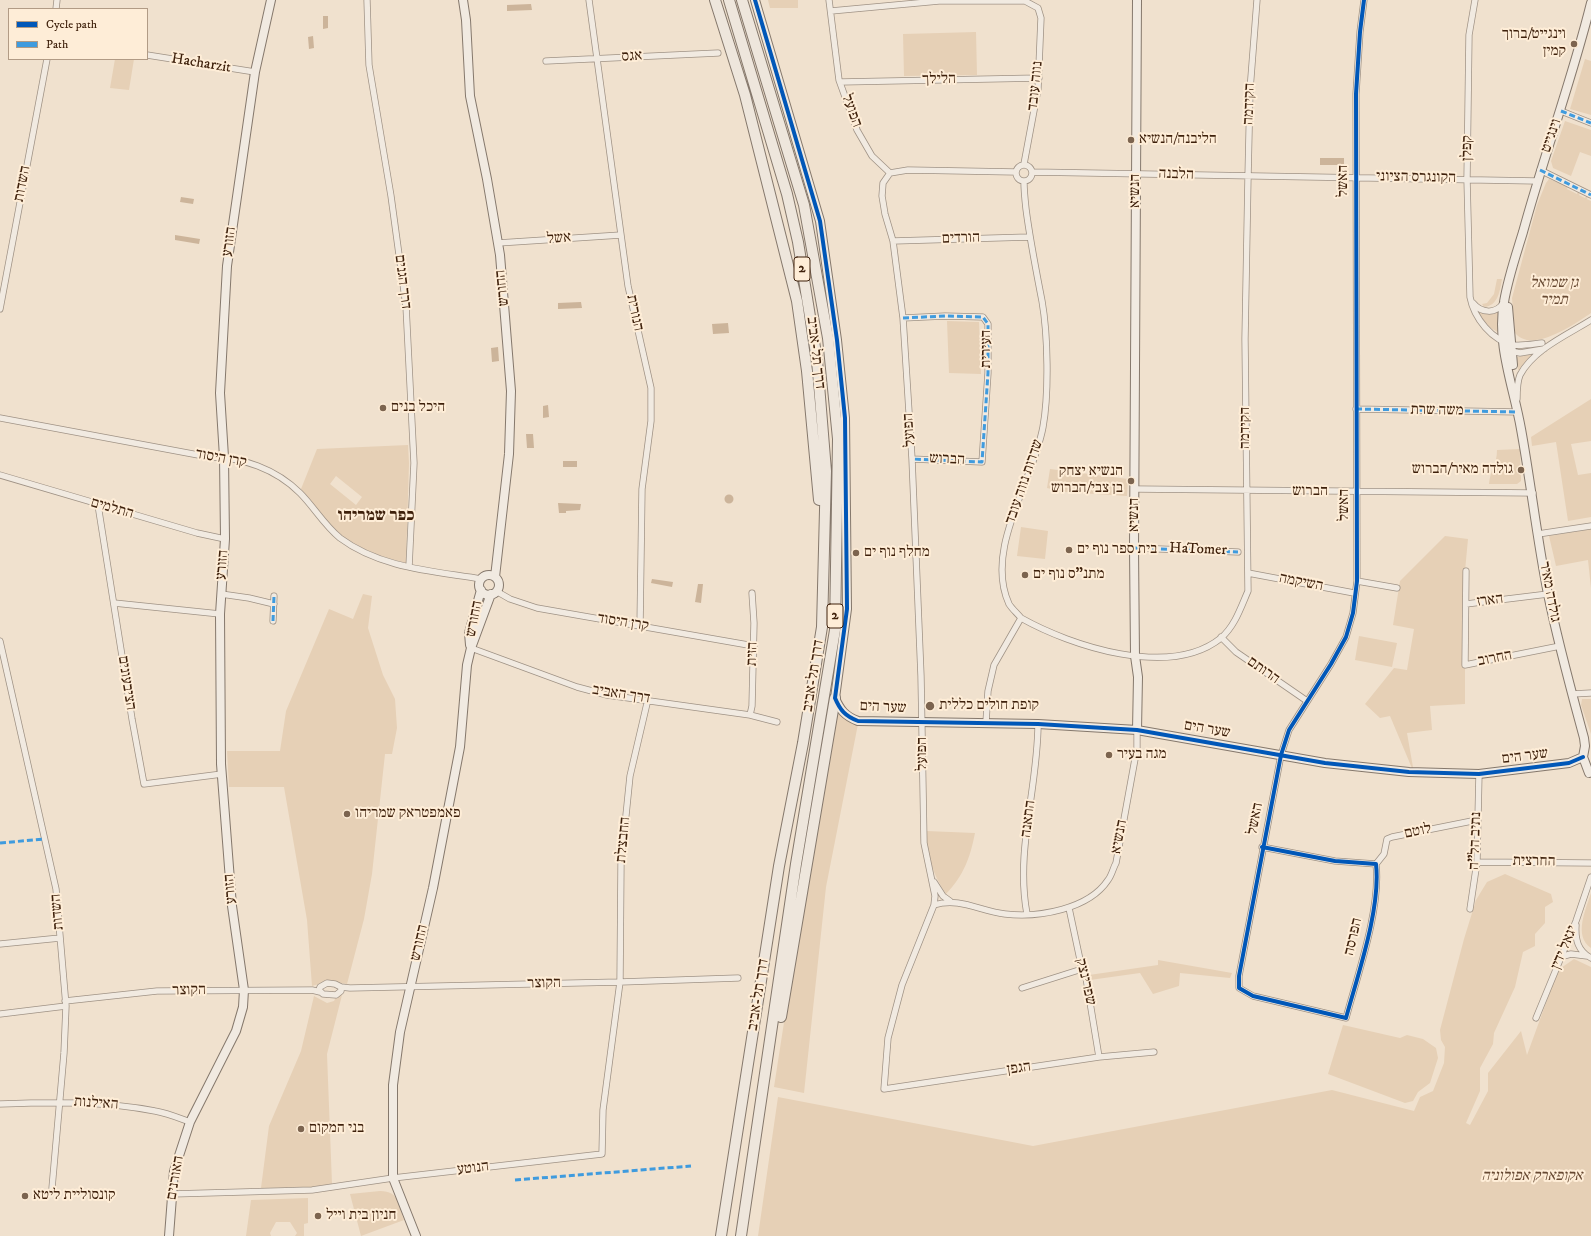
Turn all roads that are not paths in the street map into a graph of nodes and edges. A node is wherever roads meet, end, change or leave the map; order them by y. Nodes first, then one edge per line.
1 (271, 0) edge
2 (367, 0) edge
3 (463, 0) edge
4 (589, 0) edge
5 (716, 0) edge
6 (730, 0) edge
7 (742, 0) edge
8 (755, 0) edge
9 (829, 0) edge
10 (1137, 0) edge
11 (1257, 0) edge
12 (1364, 0) edge
13 (1475, 0) edge
14 (1591, 3) edge
15 (831, 11) junction
16 (718, 53) dead end
17 (148, 55) edge
18 (597, 58) junction
19 (47, 60) edge
20 (546, 61) dead end
21 (254, 72) junction
22 (1039, 78) junction
23 (840, 82) junction
24 (1561, 111) junction
25 (1591, 123) edge
26 (1024, 164) junction
27 (1540, 170) junction
28 (1016, 172) junction
29 (1033, 172) junction
30 (890, 173) junction
31 (1137, 174) junction
32 (1248, 177) junction
33 (1356, 177) junction
34 (1467, 179) junction
35 (1537, 181) junction
36 (1024, 182) junction
37 (1591, 195) edge
38 (621, 235) junction
39 (1029, 237) junction
40 (892, 241) junction
41 (498, 243) junction
42 (1512, 269) junction
43 (1470, 297) junction
44 (1504, 302) junction
45 (0, 309) edge
46 (903, 318) junction
47 (1591, 320) edge
48 (1562, 338) junction
49 (1507, 342) junction
50 (1542, 343) junction
51 (1549, 346) junction
52 (1517, 399) junction
53 (1356, 410) junction
54 (1518, 411) junction
55 (0, 418) edge
56 (224, 458) junction
57 (912, 459) junction
58 (982, 462) joint
59 (0, 475) edge
60 (1135, 490) junction
61 (1246, 492) junction
62 (1357, 492) junction
63 (1533, 493) junction
64 (98, 505) junction
65 (1591, 526) edge
66 (1538, 534) junction
67 (226, 539) junction
68 (823, 546) junction
69 (1134, 548) junction
70 (1238, 552) dead end
71 (409, 567) junction
72 (1466, 571) dead end
73 (1248, 573) junction
74 (495, 577) junction
75 (481, 579) junction
76 (1357, 581) junction
77 (1397, 588) dead end
78 (481, 590) junction
79 (494, 593) junction
80 (752, 593) dead end
81 (1354, 593) junction
82 (221, 594) junction
83 (1548, 594) junction
84 (274, 596) dead end
85 (114, 602) junction
86 (274, 604) junction
87 (1466, 604) junction
88 (220, 614) junction
89 (1021, 618) junction
90 (273, 621) dead end
91 (640, 626) junction
92 (1221, 637) junction
93 (0, 641) edge
94 (754, 646) junction
95 (1560, 646) junction
96 (471, 648) junction
97 (1135, 656) junction
98 (1591, 693) edge
99 (1572, 694) junction
100 (835, 698) junction
101 (648, 699) junction
102 (1307, 701) junction
103 (750, 715) junction
104 (777, 722) dead end
105 (923, 722) junction
106 (986, 722) junction
107 (1038, 724) junction
108 (1137, 730) junction
109 (1281, 755) junction
110 (1583, 757) junction
111 (222, 774) junction
112 (1479, 774) junction
113 (1590, 774) edge
114 (1477, 820) junction
115 (1262, 847) junction
116 (1477, 862) junction
117 (1591, 863) edge
118 (1376, 864) junction
119 (1591, 877) edge
120 (932, 879) junction
121 (950, 901) junction
122 (934, 906) junction
123 (1069, 908) junction
124 (1470, 908) dead end
125 (1027, 914) junction
126 (1576, 921) junction
127 (60, 938) junction
128 (0, 944) edge
129 (1560, 957) junction
130 (1589, 957) edge
131 (1082, 969) junction
132 (738, 978) dead end
133 (620, 982) junction
134 (409, 987) junction
135 (1022, 988) dead end
136 (1239, 988) joint
137 (341, 989) junction
138 (244, 990) junction
139 (320, 990) junction
140 (66, 1004) junction
141 (0, 1014) edge
142 (1536, 1018) dead end
143 (1154, 1052) dead end
144 (1099, 1057) junction
145 (884, 1089) joint
146 (59, 1102) junction
147 (0, 1104) edge
148 (190, 1122) junction
149 (758, 1130) junction
150 (393, 1178) junction
151 (52, 1188) dead end
152 (172, 1194) junction
153 (169, 1236) edge
154 (416, 1236) edge
155 (721, 1236) edge
156 (741, 1236) edge

1 - 21 street, הזורע
2 - 71 street, דרך הגנים
3 - 41 street, החורש
4 - 18 street, הנורית
5 - 68 highway
6 - 68 highway, דרך תל-אביב / 2
7 - 149 highway, דרך תל-אביב / 2
8 - 100 street
9 - 15 street, הפועל
10 - 31 street, הנשיא
11 - 32 street, הקידמה
12 - 33 street, האשל
13 - 34 street, קפלן
14 - 24 street, וינגייט
15 - 22 street, נווה עובד
15 - 23 street, הפועל
16 - 18 street, אגס
17 - 21 street, Hacharzit
18 - 20 street, אגס
18 - 38 street, הנורית
19 - 45 street, השדות
21 - 56 street, הזורע
22 - 23 street, הלילך
22 - 26 street, נווה עובד
23 - 30 street, הפועל
24 - 25 street
24 - 27 street, וינגייט
26 - 28 street
26 - 29 street
27 - 35 street, וינגייט
27 - 37 street
28 - 30 street
28 - 36 street
29 - 31 street, הלבנה
29 - 36 street
30 - 40 street, הפועל
31 - 32 street, הלבנה
31 - 60 street, הנשיא
32 - 33 street, הקונגרס הציוני
32 - 61 street, הקידמה
33 - 34 street, הקונגרס הציוני
33 - 53 street, האשל
34 - 35 street, הקונגרס הציוני
34 - 43 street, קפלן
35 - 42 street, וינגייט
36 - 39 street, שדרות נווה עובד
38 - 41 street, אשל
38 - 91 street, הנורית
39 - 40 street, הורדים
39 - 89 street, שדרות נווה עובד
40 - 46 street, הפועל
41 - 74 street, החורש
42 - 44 street, וינגייט
42 - 49 street, וינגייט
43 - 44 street
43 - 49 street, קפלן
44 - 49 street, וינגייט
46 - 57 street, הפועל
46 - 58 street, העירית
47 - 48 street
48 - 50 street
48 - 51 street
49 - 50 street, קפלן
49 - 50 street
49 - 51 street
49 - 52 street, גולדה מאיר
49 - 54 street, גולדה מאיר
51 - 52 street
52 - 54 street, גולדה מאיר
53 - 54 street, משה שרת
53 - 62 street, האשל
54 - 63 street, גולדה מאיר
55 - 56 street, קרן היסוד
56 - 67 street, הזורע
56 - 71 street, קרן היסוד
57 - 58 street, הברוש
57 - 105 street, הפועל
59 - 64 street, התלמים
60 - 61 street, הברוש
60 - 69 street, הנשיא
61 - 62 street, הברוש
61 - 73 street, הקידמה
62 - 63 street, הברוש
62 - 76 street, האשל
63 - 66 street, גולדה מאיר
64 - 67 street, התלמים
64 - 85 street, הציבעונים
65 - 66 street
66 - 83 street, גולדה מאיר
67 - 82 street, הזורע
68 - 155 highway, דרך תל-אביב / 2
69 - 70 street, HaTomer
69 - 97 street, הנשיא
71 - 75 street, קרן היסוד
72 - 87 street, הארז
73 - 81 street, השיקמה
73 - 92 street, הקידמה
74 - 75 street
74 - 79 street
75 - 78 street
76 - 77 street
76 - 81 street, האשל
78 - 79 street
78 - 96 street, החורש
79 - 91 street, קרן היסוד
79 - 96 street, החורש
80 - 94 street, הזית
81 - 102 street, האשל
82 - 86 street
82 - 88 street, הזורע
83 - 87 street, הארז
83 - 95 street, גולדה מאיר
84 - 86 street
85 - 88 street
85 - 111 street, הציבעונים
86 - 90 street
87 - 95 street, החרוב
88 - 111 street, הזורע
89 - 97 street, הקידמה
89 - 106 street
91 - 94 street, קרן היסוד
92 - 97 street, הקידמה
92 - 102 street, הרותם
93 - 127 street, השדות
94 - 103 street, הזית
95 - 99 street, גולדה מאיר
96 - 101 street, דרך האביב
96 - 134 street, החורש
97 - 108 street, הנשיא
98 - 99 street
99 - 110 street, גולדה מאיר
100 - 105 street, שער הים
100 - 149 highway
101 - 103 street, דרך האביב
101 - 133 street, החבצלת
102 - 109 street, האשל
103 - 104 street, דרך האביב
105 - 106 street, שער הים
105 - 120 street, הפועל
106 - 107 street, שער הים
107 - 108 street, שער הים
107 - 125 street, התאנה
108 - 109 street, שער הים
108 - 123 street, הנשיא
109 - 112 street, שער הים
109 - 115 street, האשל
110 - 112 street, שער הים
110 - 113 street, גולדה מאיר
111 - 138 street, הזורע
112 - 114 street, נתיב הל"ה
114 - 116 street, נתיב הל"ה
114 - 118 street, לוטם
115 - 118 street
115 - 136 street, האשל
116 - 117 street, החרצית
116 - 124 street, נתיב הל"ה
118 - 136 street, הפרסה
119 - 126 street, יגאל ידין
120 - 121 street, הפועל
120 - 122 street, הפועל
121 - 122 street
121 - 125 street, הנשיא
122 - 145 street, הפועל
123 - 125 street, הנשיא
123 - 131 street, שפרינצק
126 - 129 street, יגאל ידין
126 - 130 street
127 - 128 street
127 - 140 street, השדות
129 - 130 street
129 - 142 street, יגאל ידין
131 - 135 street
131 - 144 street, שפרינצק
132 - 133 street, הקוצר
133 - 134 street, הקוצר
133 - 150 street, הנוטע
134 - 137 street, הקוצר
134 - 150 street, החורש
137 - 139 street
137 - 139 street
138 - 139 street, הקוצר
138 - 140 street, הקוצר
138 - 148 street, הזורע
140 - 141 street, הקוצר
140 - 146 street, השדות
143 - 144 street, הגפן
144 - 145 street, הגפן
146 - 147 street, האילנות
146 - 148 street, האילנות
146 - 151 street, השדות
148 - 152 street, האורנים
149 - 156 highway, דרך תל-אביב / 2
150 - 152 street, הנוטע
150 - 154 street, החורש
152 - 153 street, האורנים

